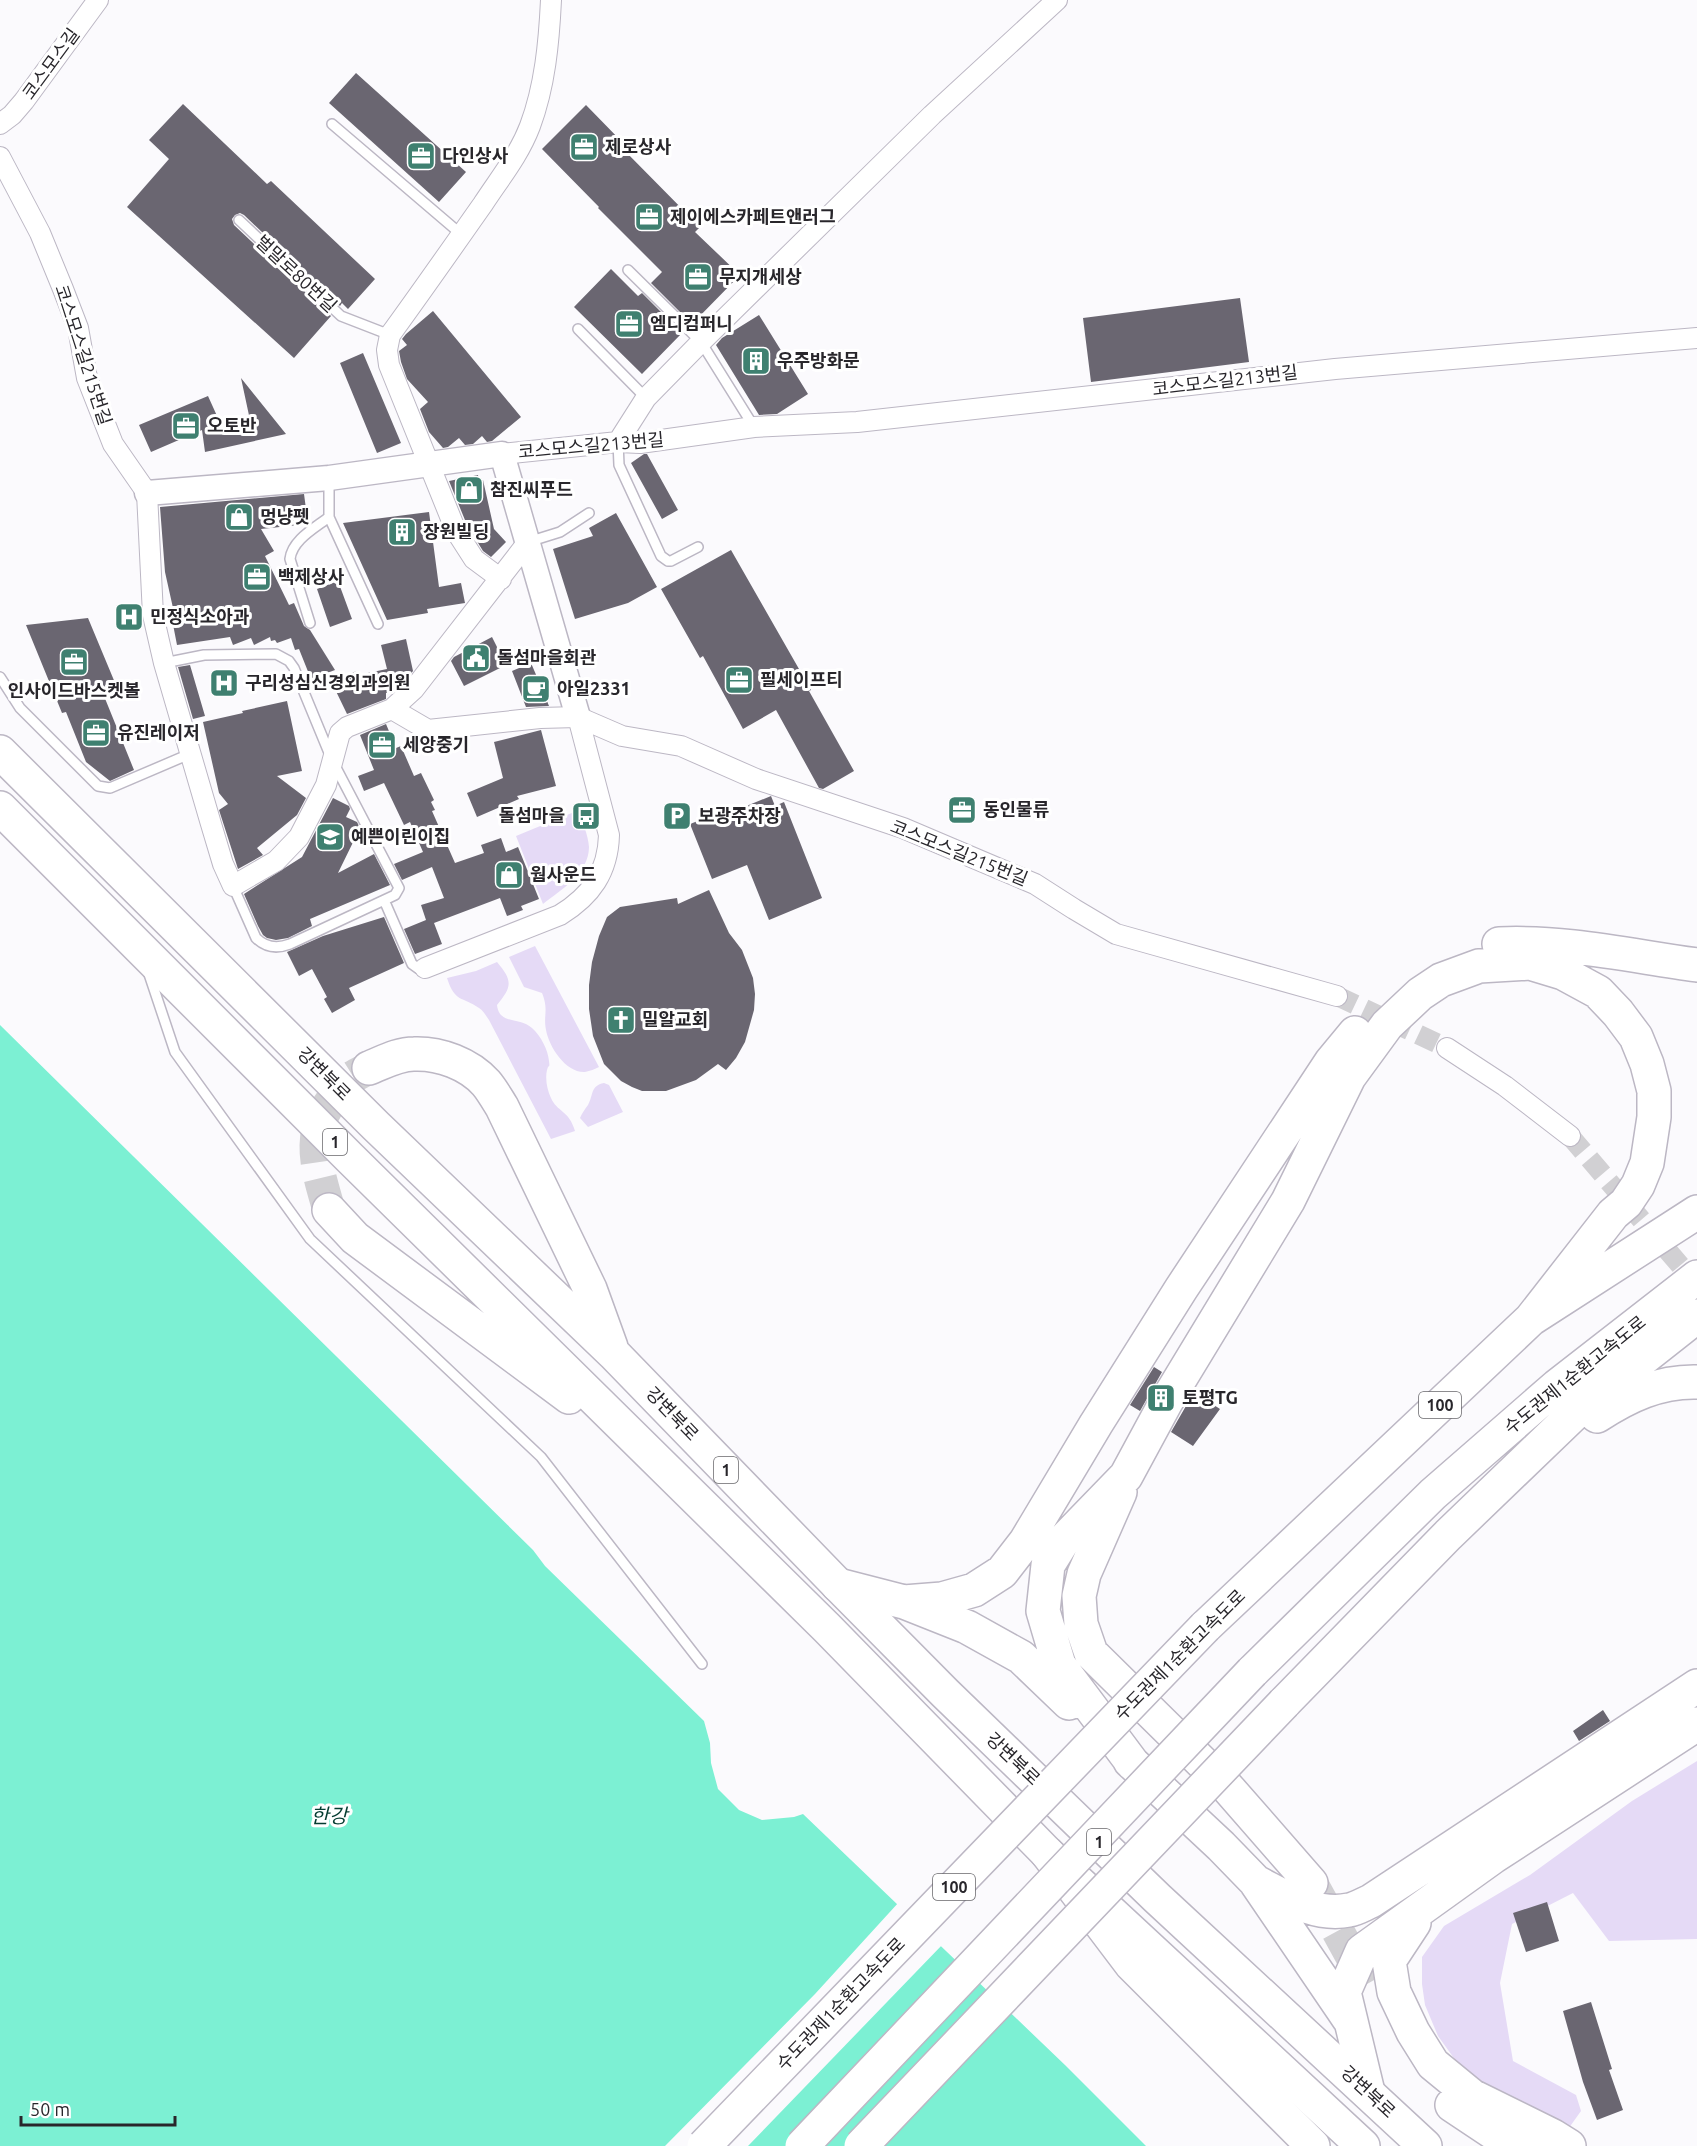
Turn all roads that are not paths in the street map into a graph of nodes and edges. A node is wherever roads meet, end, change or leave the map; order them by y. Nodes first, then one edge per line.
1 (98, 0) edge
2 (551, 0) edge
3 (1057, 0) edge
4 (0, 124) edge
5 (332, 124) dead end
6 (0, 157) edge
7 (239, 220) dead end
8 (462, 235) junction
9 (628, 270) dead end
10 (578, 329) dead end
11 (390, 335) junction
12 (1697, 338) edge
13 (701, 342) junction
14 (646, 398) junction
15 (753, 427) junction
16 (618, 442) junction
17 (502, 454) junction
18 (428, 463) junction
19 (329, 478) junction
20 (147, 493) junction
21 (589, 513) dead end
22 (329, 517) junction
23 (528, 542) junction
24 (698, 547) dead end
25 (501, 579) junction
26 (310, 623) dead end
27 (378, 624) dead end
28 (165, 663) junction
29 (0, 677) edge
30 (392, 709) junction
31 (578, 717) junction
32 (0, 752) edge
33 (192, 753) junction
34 (332, 760) junction
35 (0, 808) edge
36 (234, 886) junction
37 (384, 900) junction
38 (141, 949) junction
39 (1697, 965) edge
40 (425, 968) joint
41 (1337, 996) tunnel mouth
42 (1447, 1048) tunnel mouth
43 (369, 1068) tunnel mouth
44 (1570, 1136) tunnel mouth
45 (329, 1210) tunnel mouth
46 (1697, 1212) edge
47 (1697, 1277) edge
48 (1697, 1316) edge
49 (1531, 1319) junction
50 (614, 1354) junction
51 (1697, 1382) edge
52 (671, 1474) junction
53 (1126, 1476) junction
54 (1448, 1535) junction
55 (838, 1586) junction
56 (904, 1602) junction
57 (702, 1664) dead end
58 (1697, 1686) edge
59 (1697, 1724) edge
60 (1133, 1764) junction
61 (1047, 1854) junction
62 (1255, 1881) junction
63 (1311, 1883) tunnel mouth
64 (1425, 1906) junction
65 (1367, 1984) tunnel mouth
66 (1349, 2019) junction
67 (1368, 2092) junction
68 (704, 2146) edge
69 (802, 2146) edge
70 (861, 2146) edge
71 (1312, 2146) edge
72 (1363, 2146) edge
73 (1425, 2146) edge
74 (1530, 2146) edge
75 (1569, 2146) edge

1 - 4 street, 코스모스길
2 - 8 street
3 - 13 street
5 - 8 lane
6 - 20 street, 코스모스길215번길
7 - 11 lane, 벌말로80번길
8 - 11 street
9 - 13 lane
10 - 14 lane
11 - 18 street
12 - 15 street, 코스모스길213번길
13 - 14 street
13 - 15 lane
14 - 16 street
15 - 16 street, 코스모스길213번길
16 - 17 street, 코스모스길213번길
16 - 24 lane
17 - 18 street, 코스모스길213번길
17 - 23 street
18 - 19 street, 코스모스길213번길
18 - 25 street
19 - 20 street, 코스모스길213번길
19 - 22 lane
20 - 28 street
21 - 23 lane
22 - 26 lane
22 - 27 lane
23 - 25 street
23 - 31 street
25 - 30 street
28 - 33 street
28 - 34 lane
29 - 33 lane
30 - 31 street, 코스모스길215번길
30 - 34 street
31 - 40 street
31 - 41 street, 코스모스길215번길
32 - 50 highway, 강변북로 / 1
33 - 36 street
34 - 36 street
34 - 37 lane
35 - 38 highway, 1
36 - 37 lane
37 - 40 lane
38 - 52 highway, 1
38 - 57 lane
39 - 56 highway
42 - 44 street
43 - 50 highway
45 - 52 highway
46 - 49 highway, 수도권제1순환고속도로 / 100
47 - 69 highway, 수도권제1순환고속도로, bridge
48 - 54 highway, 수도권제1순환고속도로
49 - 53 highway
49 - 68 highway, 수도권제1순환고속도로 / 100, bridge
50 - 55 highway, 강변북로 / 1
51 - 54 highway
52 - 61 highway, 1
53 - 60 highway
53 - 63 highway
54 - 70 highway, 수도권제1순환고속도로, bridge
55 - 56 highway
55 - 67 highway, 강변북로 / 1
56 - 60 highway
58 - 62 highway
59 - 64 highway
60 - 62 highway
61 - 71 highway
61 - 72 highway, 1
62 - 66 highway
64 - 66 highway
64 - 75 highway
65 - 74 highway
66 - 67 highway
67 - 73 highway, 강변북로 / 1

